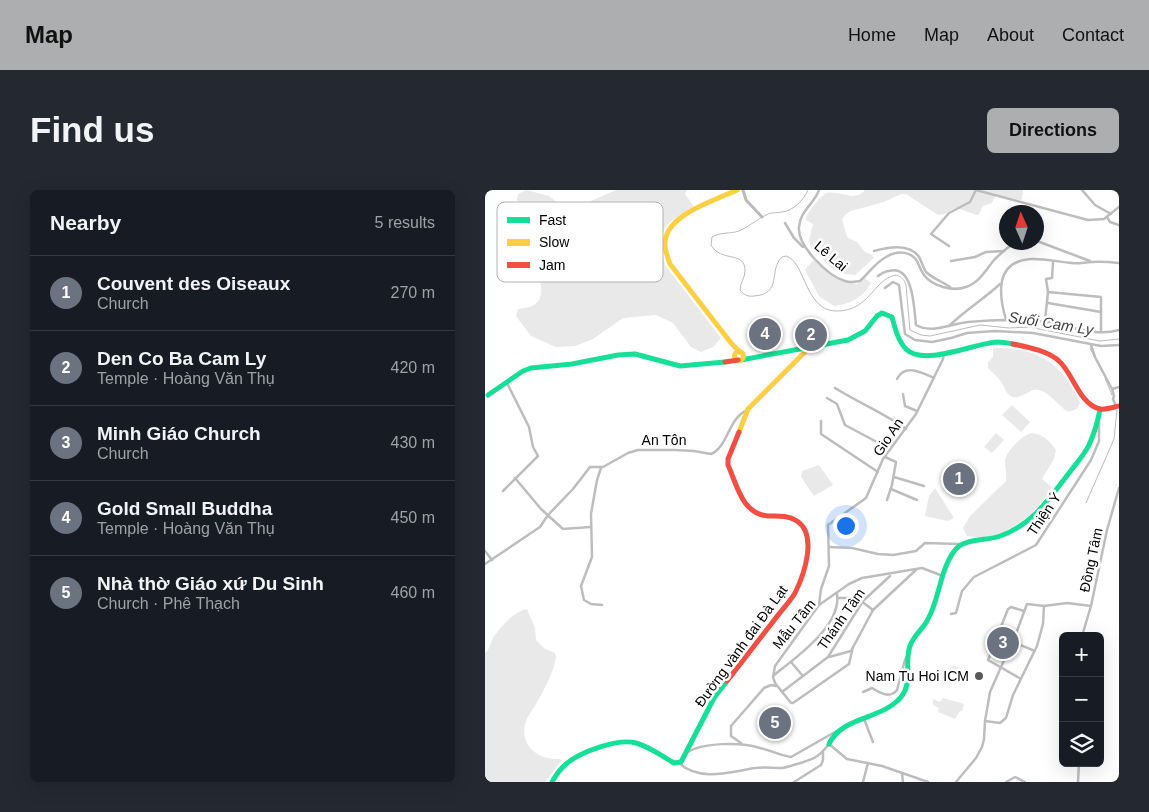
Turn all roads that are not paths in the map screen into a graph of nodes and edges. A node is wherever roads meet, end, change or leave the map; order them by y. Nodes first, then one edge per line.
1 (737, 190) edge
2 (819, 190) edge
3 (1082, 190) edge
4 (1119, 207) edge
5 (1111, 214) junction
6 (1107, 217) junction
7 (785, 224) dead end
8 (1119, 226) edge
9 (1044, 244) edge
10 (949, 246) dead end
11 (806, 250) junction
12 (875, 251) dead end
13 (1004, 251) joint
14 (951, 261) dead end
15 (1053, 262) junction
16 (1092, 262) junction
17 (1119, 263) edge
18 (878, 276) dead end
19 (1000, 284) junction
20 (885, 288) dead end
21 (952, 288) junction
22 (1048, 292) junction
23 (1048, 303) junction
24 (1101, 312) junction
25 (1006, 320) junction
26 (1045, 321) junction
27 (949, 326) junction
28 (1119, 330) edge
29 (1101, 332) junction
30 (905, 334) junction
31 (899, 337) junction
32 (1091, 345) junction
33 (1119, 345) edge
34 (808, 349) junction
35 (944, 352) junction
36 (738, 356) junction
37 (934, 378) junction
38 (897, 379) dead end
39 (507, 382) junction
40 (1119, 387) edge
41 (835, 388) dead end
42 (1112, 389) junction
43 (903, 394) dead end
44 (486, 395) edge
45 (827, 398) dead end
46 (1118, 406) edge
47 (749, 409) junction
48 (1100, 409) junction
49 (917, 411) junction
50 (1099, 415) junction
51 (821, 421) dead end
52 (906, 429) junction
53 (890, 449) junction
54 (885, 457) junction
55 (601, 468) junction
56 (878, 472) junction
57 (894, 477) junction
58 (515, 478) junction
59 (924, 486) dead end
60 (1119, 488) edge
61 (891, 489) junction
62 (503, 491) dead end
63 (887, 500) dead end
64 (917, 500) dead end
65 (548, 515) junction
66 (590, 527) junction
67 (959, 544) junction
68 (829, 547) junction
69 (485, 551) edge
70 (492, 560) junction
71 (485, 564) edge
72 (917, 569) junction
73 (891, 574) junction
74 (943, 576) junction
75 (837, 596) junction
76 (863, 601) junction
77 (602, 605) dead end
78 (819, 605) junction
79 (1044, 606) junction
80 (1091, 606) junction
81 (873, 610) junction
82 (1024, 612) junction
83 (951, 614) dead end
84 (1083, 632) edge
85 (1013, 642) junction
86 (853, 647) junction
87 (1035, 651) junction
88 (908, 655) junction
89 (828, 657) junction
90 (791, 662) junction
91 (1001, 668) junction
92 (802, 675) junction
93 (773, 676) junction
94 (1021, 679) junction
95 (776, 686) junction
96 (782, 692) junction
97 (863, 692) dead end
98 (864, 717) junction
99 (985, 721) junction
100 (848, 726) junction
101 (873, 742) dead end
102 (829, 744) junction
103 (745, 745) junction
104 (823, 752) junction
105 (686, 753) junction
106 (679, 763) junction
107 (868, 763) junction
108 (1079, 767) edge
109 (902, 772) junction
110 (552, 782) edge
111 (794, 782) edge
112 (863, 782) edge
113 (903, 782) edge
114 (928, 782) edge
115 (956, 782) edge
116 (1006, 782) edge
117 (1025, 782) edge
118 (1078, 782) edge

1 - 36 main road
2 - 11 street, Lê Lai
3 - 5 street
4 - 5 street
5 - 6 street
6 - 8 street
6 - 10 street
7 - 11 street
9 - 16 street
11 - 21 street, Lê Lai
12 - 21 street
13 - 14 street
13 - 21 street
15 - 16 street
15 - 19 street
15 - 22 street
16 - 17 street
18 - 27 street
19 - 25 street
19 - 27 street
20 - 30 street
22 - 23 street
22 - 24 street
23 - 24 street
23 - 26 street
24 - 29 street
25 - 26 street
25 - 27 street
26 - 29 street
28 - 29 street
30 - 31 street
30 - 32 street
31 - 34 main road
31 - 35 main road
32 - 33 street
32 - 42 street
34 - 36 main road
34 - 47 main road, An Tôn
35 - 37 street, Gio An
35 - 48 main road
36 - 39 main road
37 - 38 street
37 - 49 street, Gio An
39 - 44 main road
39 - 58 street
40 - 42 street
41 - 52 street
42 - 46 street
43 - 49 street
45 - 53 street
46 - 48 main road
47 - 55 street, An Tôn
47 - 105 main road, Đường vành đai Đà Lạt
48 - 50 main road
49 - 52 street, Gio An
50 - 67 main road
50 - 83 street, Thiện Ý
51 - 56 street
52 - 53 street, Gio An
53 - 54 street, Gio An
54 - 56 street, Gio An
54 - 57 street
55 - 65 street, An Tôn
55 - 66 street
56 - 68 street, Gio An
57 - 59 street
57 - 61 street
58 - 62 street
58 - 65 street
60 - 80 street, Đồng Tâm
61 - 63 street
61 - 64 street
65 - 66 street
65 - 70 street, An Tôn
66 - 77 street
67 - 68 street
67 - 74 main road
68 - 78 street, Gio An
69 - 70 street
70 - 71 street, An Tôn
72 - 73 street, Mẫu Tâm
72 - 74 street, Mẫu Tâm
72 - 81 street
73 - 75 street, Mẫu Tâm
73 - 76 street, Thánh Tâm
74 - 88 main road
75 - 76 street
75 - 78 street, Mẫu Tâm
75 - 90 street
76 - 81 street
76 - 89 street, Thánh Tâm
78 - 93 street, Mẫu Tâm
79 - 80 street
79 - 82 street
79 - 87 street
80 - 84 street, Đồng Tâm
81 - 86 street
82 - 85 street
82 - 91 street
85 - 87 street
85 - 91 street
86 - 89 street
86 - 96 street
87 - 94 street
88 - 97 street
88 - 98 main road
89 - 92 street, Thánh Tâm
90 - 92 street
90 - 93 street
91 - 94 street
91 - 99 street
92 - 96 street, Thánh Tâm
93 - 95 street
94 - 99 street
95 - 96 street
95 - 103 street
98 - 100 main road
98 - 101 street
99 - 115 street
100 - 102 main road
100 - 103 street
102 - 104 street
102 - 107 street
103 - 105 street
104 - 106 street
104 - 111 street
105 - 106 main road, Đường vành đai Đà Lạt
106 - 110 main road
107 - 109 street
107 - 112 street
108 - 118 street
109 - 113 street
109 - 114 street
116 - 117 street

